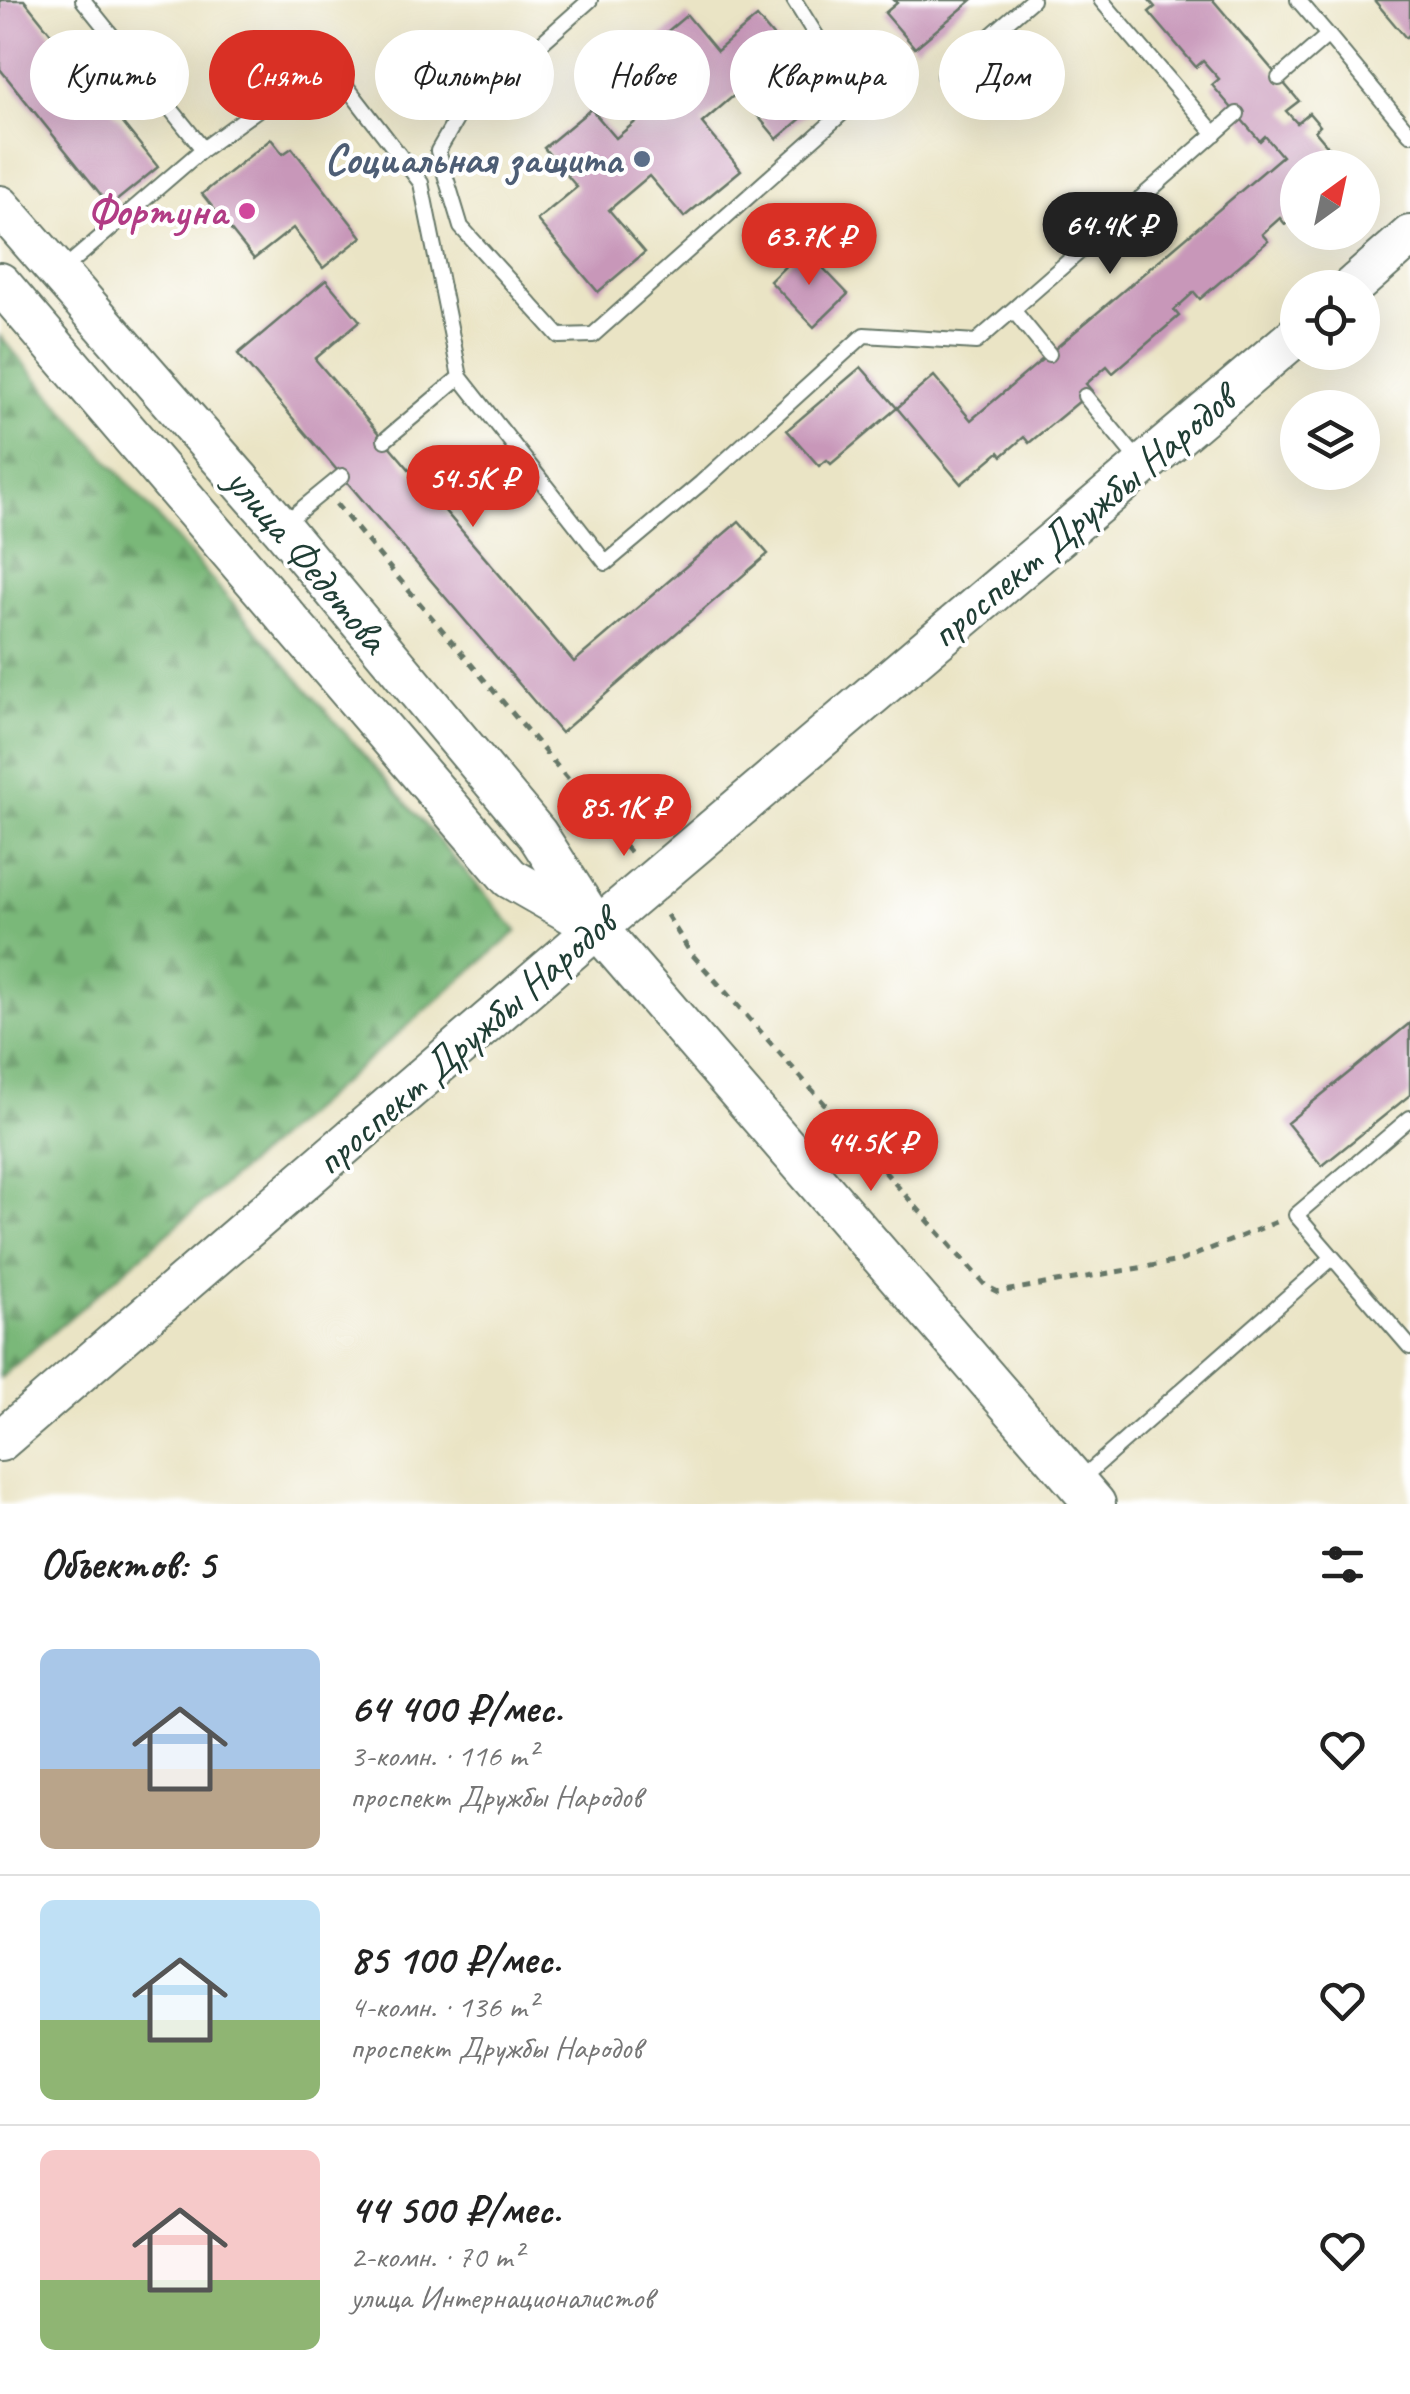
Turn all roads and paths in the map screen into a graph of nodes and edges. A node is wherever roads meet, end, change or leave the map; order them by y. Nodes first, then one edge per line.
1 (83, 0) edge
2 (590, 0) edge
3 (1032, 0) edge
4 (1101, 0) edge
5 (1298, 0) edge
6 (797, 1) edge
7 (997, 30) edge
8 (1328, 34) junction
9 (1279, 78) dead end
10 (1238, 114) dead end
11 (1214, 134) junction
12 (1410, 134) edge
13 (203, 149) junction
14 (0, 206) edge
15 (1410, 236) edge
16 (1371, 270) edge
17 (58, 274) junction
18 (0, 283) edge
19 (1013, 310) junction
20 (1280, 350) edge
21 (1049, 354) dead end
22 (460, 377) junction
23 (1084, 396) dead end
24 (385, 440) dead end
25 (1144, 467) junction
26 (342, 476) dead end
27 (324, 490) junction
28 (281, 526) junction
29 (654, 880) junction
30 (597, 928) junction
31 (1410, 1118) edge
32 (1296, 1214) junction
33 (1331, 1258) junction
34 (1410, 1347) edge
35 (0, 1441) edge
36 (1086, 1494) edge

1 - 13 lane
2 - 6 lane
3 - 7 lane
4 - 11 lane
5 - 8 lane
8 - 9 lane
8 - 12 lane
10 - 11 lane
11 - 19 lane
13 - 17 lane
13 - 22 lane
14 - 17 street, улица Федотова
15 - 16 street
17 - 28 street, улица Федотова
18 - 30 street
19 - 21 lane
19 - 22 lane
20 - 25 street, проспект Дружбы Народов
22 - 24 lane
23 - 25 lane
25 - 29 street, проспект Дружбы Народов
26 - 27 lane
27 - 28 lane
27 - 29 path
28 - 30 street, улица Федотова
29 - 30 street, проспект Дружбы Народов
29 - 32 path
30 - 35 street, проспект Дружбы Народов
30 - 36 street
31 - 32 lane
32 - 33 lane
33 - 34 lane
33 - 36 lane

